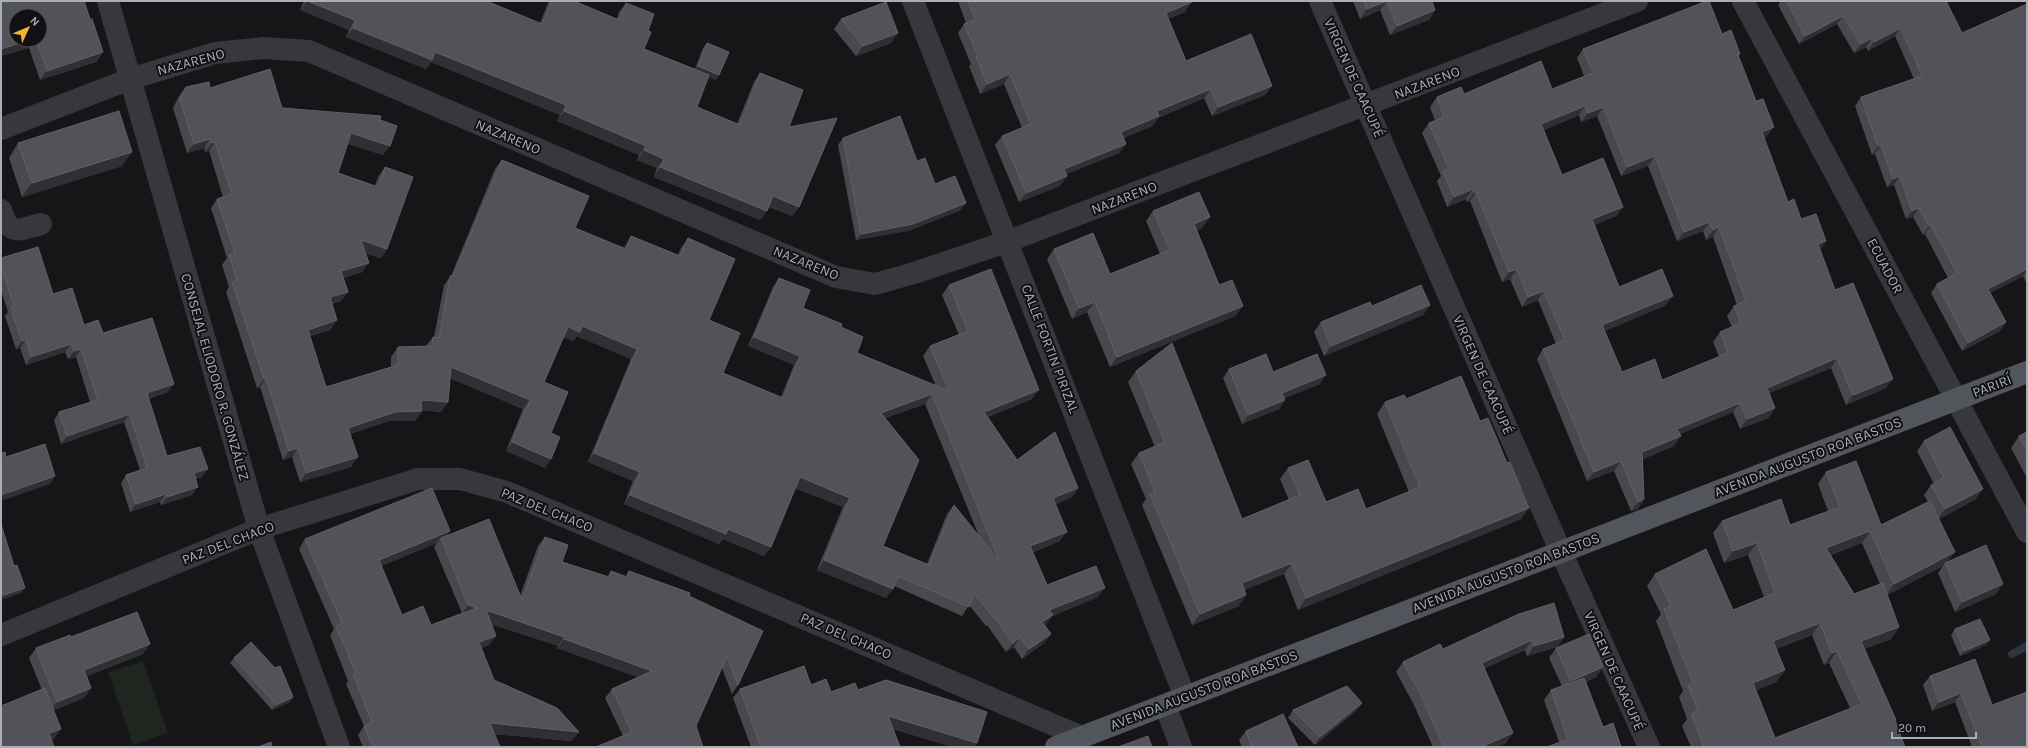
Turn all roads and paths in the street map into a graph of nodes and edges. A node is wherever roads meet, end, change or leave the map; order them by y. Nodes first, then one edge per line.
1 (108, 1) edge
2 (913, 1) edge
3 (1320, 1) edge
4 (1637, 1) edge
5 (1743, 1) edge
6 (130, 79) junction
7 (1366, 106) junction
8 (1, 129) edge
9 (1, 210) edge
10 (41, 224) dead end
11 (1008, 242) junction
12 (2027, 372) edge
13 (1956, 400) junction
14 (259, 530) junction
15 (2027, 532) edge
16 (1561, 552) junction
17 (1, 635) edge
18 (1185, 697) junction
19 (1165, 704) junction
20 (1082, 737) junction
21 (339, 747) edge
22 (1056, 747) edge
23 (1181, 747) edge
24 (1649, 747) edge

1 - 6 street, CONSEJAL ELIODORO R. GONZÁLEZ
2 - 11 street, CALLE FORTIN PIRIZAL
3 - 7 street, VIRGEN DE CAACUPÉ
4 - 7 street, NAZARENO
5 - 13 street, ECUADOR
6 - 8 street, NAZARENO
6 - 11 street, NAZARENO
6 - 14 street, CONSEJAL ELIODORO R. GONZÁLEZ
7 - 11 street, NAZARENO
7 - 16 street, VIRGEN DE CAACUPÉ
9 - 10 street
11 - 18 street, CALLE FORTIN PIRIZAL
12 - 13 main road, PARIRÍ
13 - 15 street, ECUADOR
13 - 16 main road, AVENIDA AUGUSTO ROA BASTOS
14 - 17 street, PAZ DEL CHACO
14 - 20 street, PAZ DEL CHACO
14 - 21 street, CONSEJAL ELIODORO R. GONZÁLEZ
16 - 18 main road, AVENIDA AUGUSTO ROA BASTOS
16 - 24 street, VIRGEN DE CAACUPÉ
18 - 19 main road, AVENIDA AUGUSTO ROA BASTOS
19 - 20 main road, AVENIDA AUGUSTO ROA BASTOS
19 - 23 street
20 - 22 main road, AVENIDA AUGUSTO ROA BASTOS

